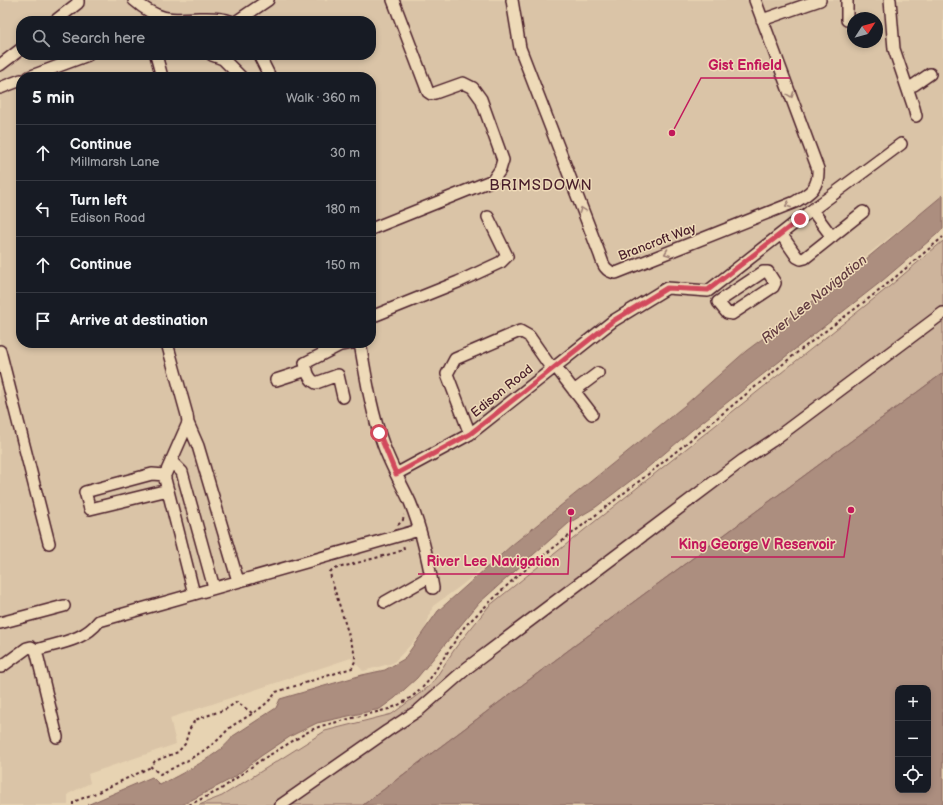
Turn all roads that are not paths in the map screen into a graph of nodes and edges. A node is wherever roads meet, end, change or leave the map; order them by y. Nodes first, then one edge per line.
1 (78, 0) edge
2 (134, 0) edge
3 (268, 0) edge
4 (393, 0) edge
5 (512, 0) edge
6 (755, 0) edge
7 (820, 0) edge
8 (847, 0) edge
9 (890, 0) edge
10 (61, 16) edge
11 (158, 16) edge
12 (244, 16) edge
13 (762, 20) junction
14 (846, 20) dead end
15 (16, 52) edge
16 (75, 60) edge
17 (157, 60) edge
18 (224, 60) edge
19 (262, 60) edge
20 (0, 65) edge
21 (42, 72) edge
22 (161, 72) edge
23 (236, 72) edge
24 (268, 72) edge
25 (930, 74) dead end
26 (16, 82) edge
27 (907, 87) junction
28 (0, 88) edge
29 (916, 116) dead end
30 (901, 144) dead end
31 (812, 210) junction
32 (863, 212) dead end
33 (488, 217) dead end
34 (376, 227) edge
35 (781, 234) junction
36 (832, 237) junction
37 (708, 290) junction
38 (718, 302) junction
39 (943, 313) edge
40 (376, 315) edge
41 (168, 348) edge
42 (334, 348) edge
43 (361, 348) edge
44 (0, 351) edge
45 (554, 367) junction
46 (307, 370) junction
47 (598, 373) dead end
48 (276, 380) dead end
49 (574, 391) junction
50 (343, 397) dead end
51 (592, 414) dead end
52 (188, 423) junction
53 (470, 434) junction
54 (171, 461) junction
55 (396, 474) junction
56 (165, 475) junction
57 (168, 490) junction
58 (419, 530) junction
59 (49, 543) dead end
60 (431, 576) junction
61 (238, 581) junction
62 (214, 588) junction
63 (434, 588) dead end
64 (194, 594) junction
65 (385, 602) dead end
66 (64, 606) dead end
67 (0, 623) edge
68 (36, 650) junction
69 (0, 667) edge
70 (57, 737) dead end
71 (281, 805) edge

1 - 10 street
2 - 11 street
3 - 12 street
4 - 34 street
13 -> 5 street, Brancroft Way
6 - 13 street, Brancroft Way
7 - 13 street
8 - 14 street
9 - 27 street
15 - 20 street
16 - 21 street
17 - 22 street
18 - 23 street
19 - 24 street
25 - 27 street
26 - 28 street
27 - 29 street
30 - 31 street
31 - 35 street
31 - 36 street
32 - 36 street
33 - 40 street
35 - 36 street
35 - 37 street
37 - 38 street
37 - 45 street, Edison Road
38 - 38 street
39 - 71 street
41 - 52 street
42 - 46 street
43 - 55 street
44 - 59 street
45 - 49 street
45 - 53 street, Edison Road
45 - 53 street, Edison Road
46 - 48 street
46 - 50 street
47 - 49 street
49 - 51 street
52 - 54 street
52 - 61 street
53 - 55 street, Edison Road
54 - 56 street
54 - 62 street
55 - 58 street
56 - 57 street
56 - 57 street
57 - 64 street
58 - 60 street
58 - 61 street
60 - 63 street
60 - 65 street
61 - 62 street
62 - 64 street
64 - 68 street
66 - 67 street
68 - 69 street
68 - 70 street

